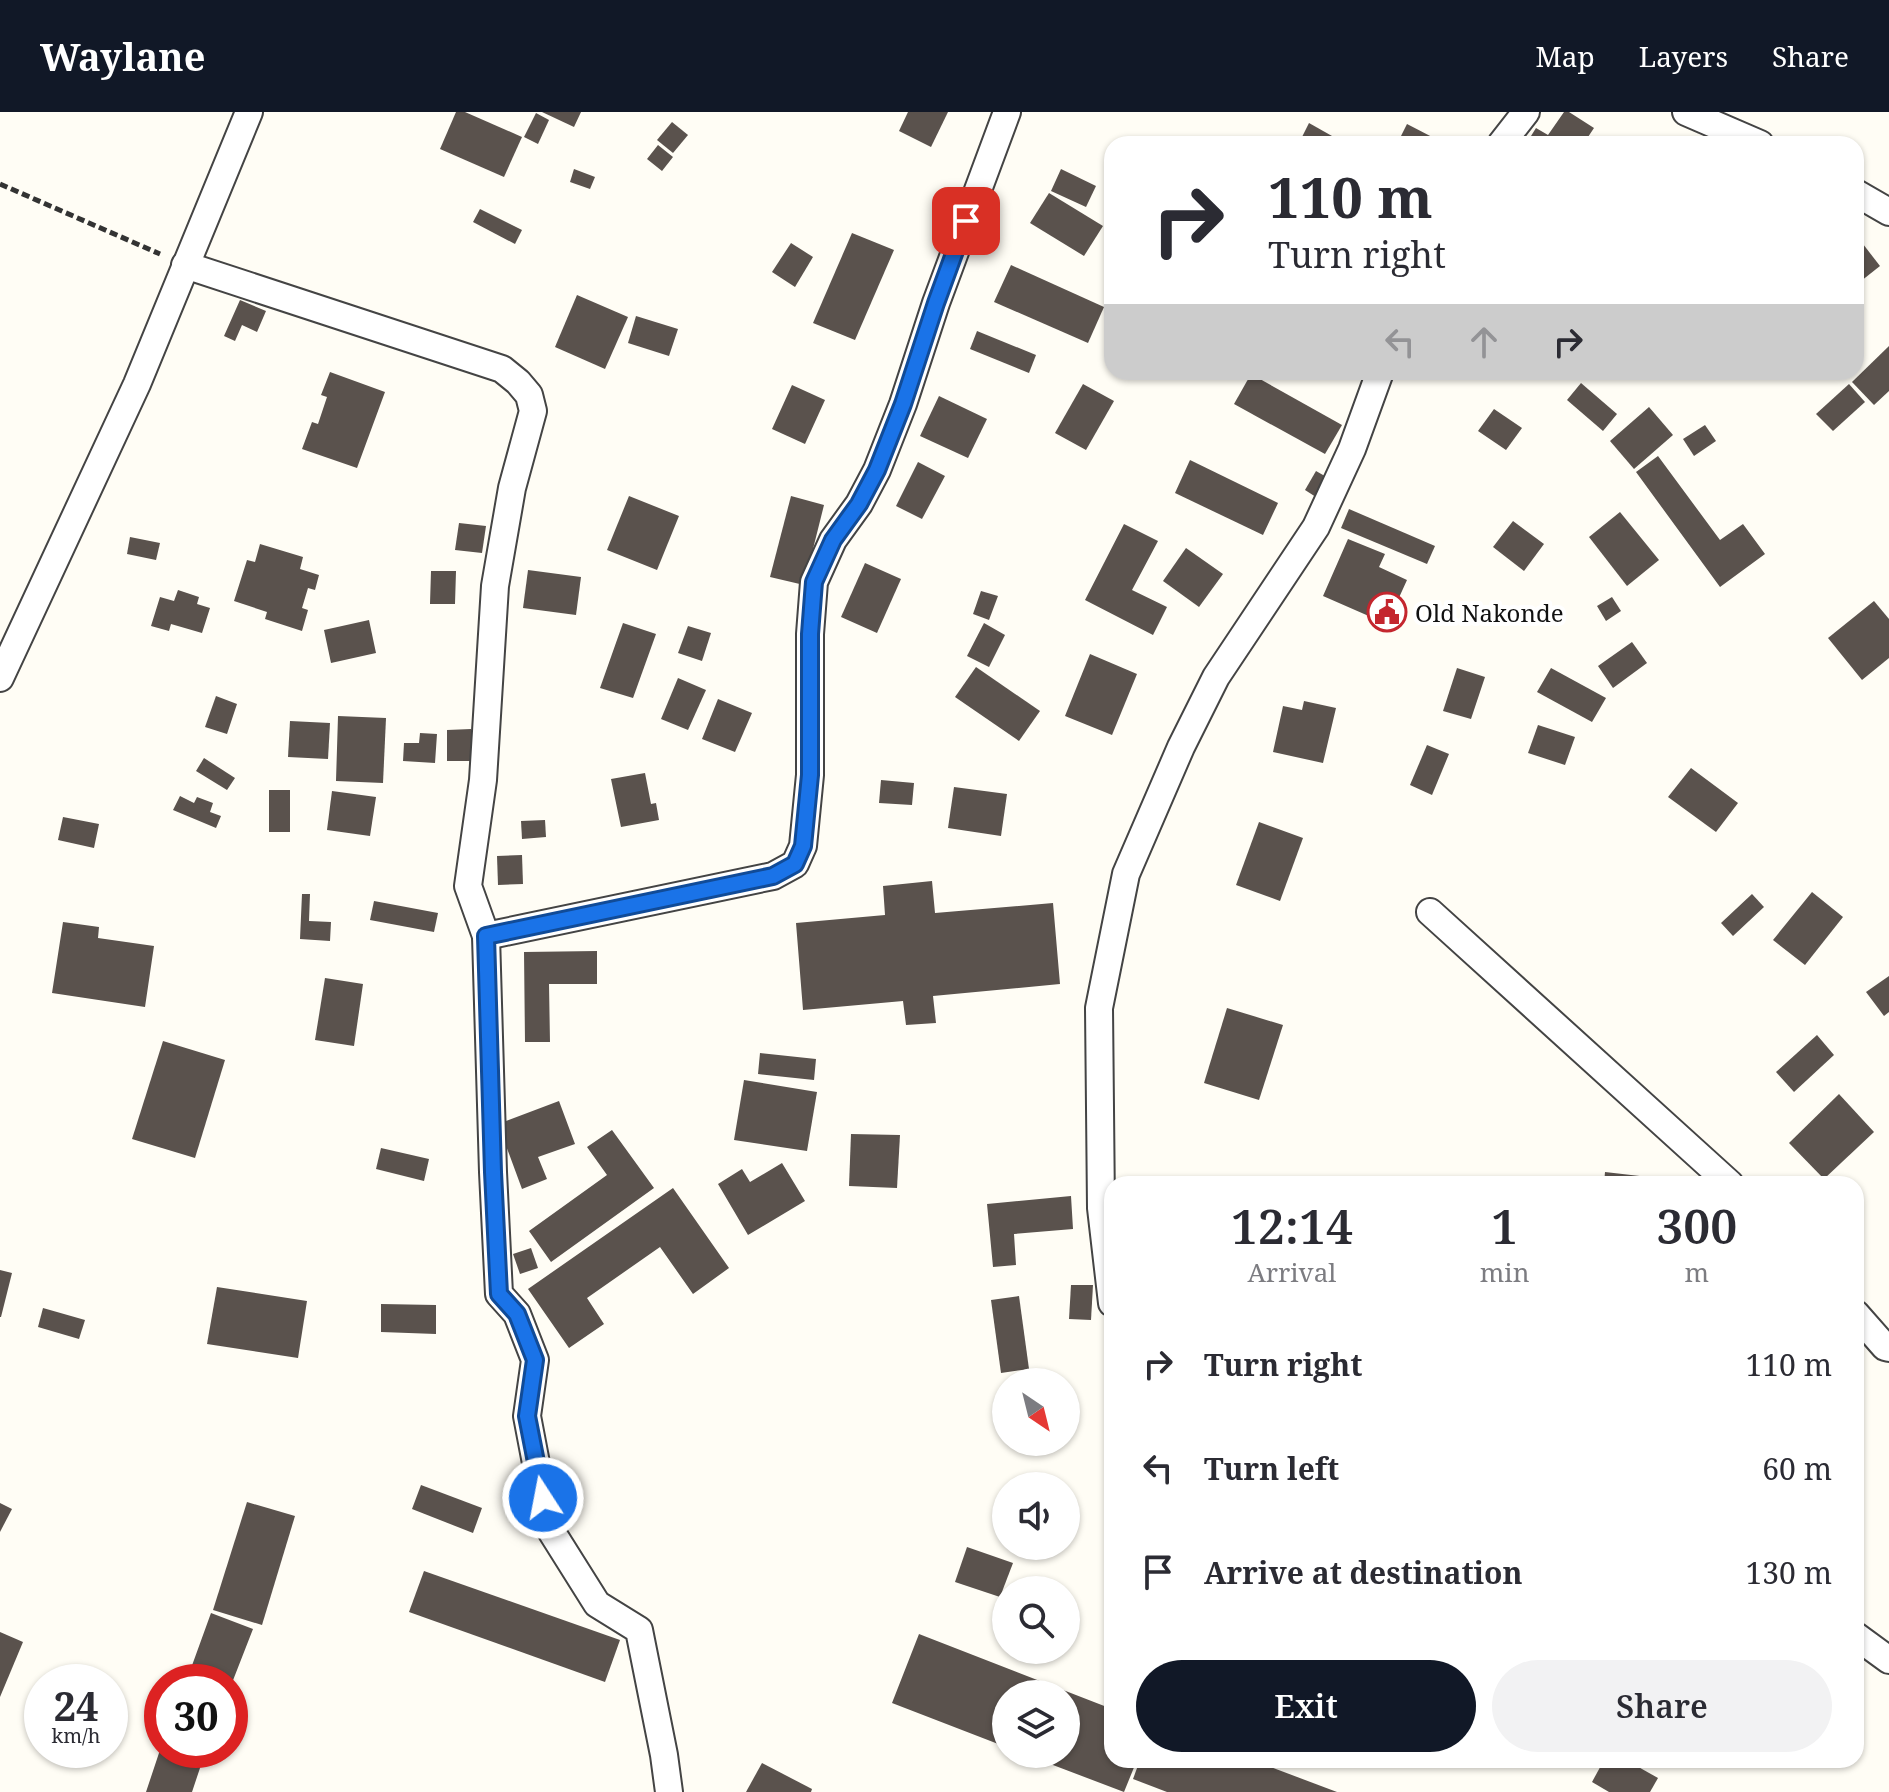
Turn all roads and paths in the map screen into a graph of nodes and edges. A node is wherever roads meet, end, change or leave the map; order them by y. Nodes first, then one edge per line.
1 (249, 112) edge
2 (1007, 112) edge
3 (1526, 112) edge
4 (1686, 112) edge
5 (1507, 136) edge
6 (1742, 136) edge
7 (0, 184) edge
8 (1864, 198) edge
9 (1889, 212) edge
10 (185, 265) junction
11 (1377, 380) edge
12 (0, 678) edge
13 (1430, 912) dead end
14 (486, 936) junction
15 (1721, 1176) edge
16 (1104, 1230) edge
17 (1864, 1323) edge
18 (1889, 1348) edge
19 (1864, 1642) edge
20 (1889, 1660) edge
21 (669, 1792) edge

1 - 10 street
2 - 14 street
3 - 5 street
4 - 6 street
7 - 10 path
8 - 9 street
10 - 12 street
10 - 14 street
11 - 16 street
13 - 15 street
14 - 21 street
17 - 18 street
19 - 20 street

